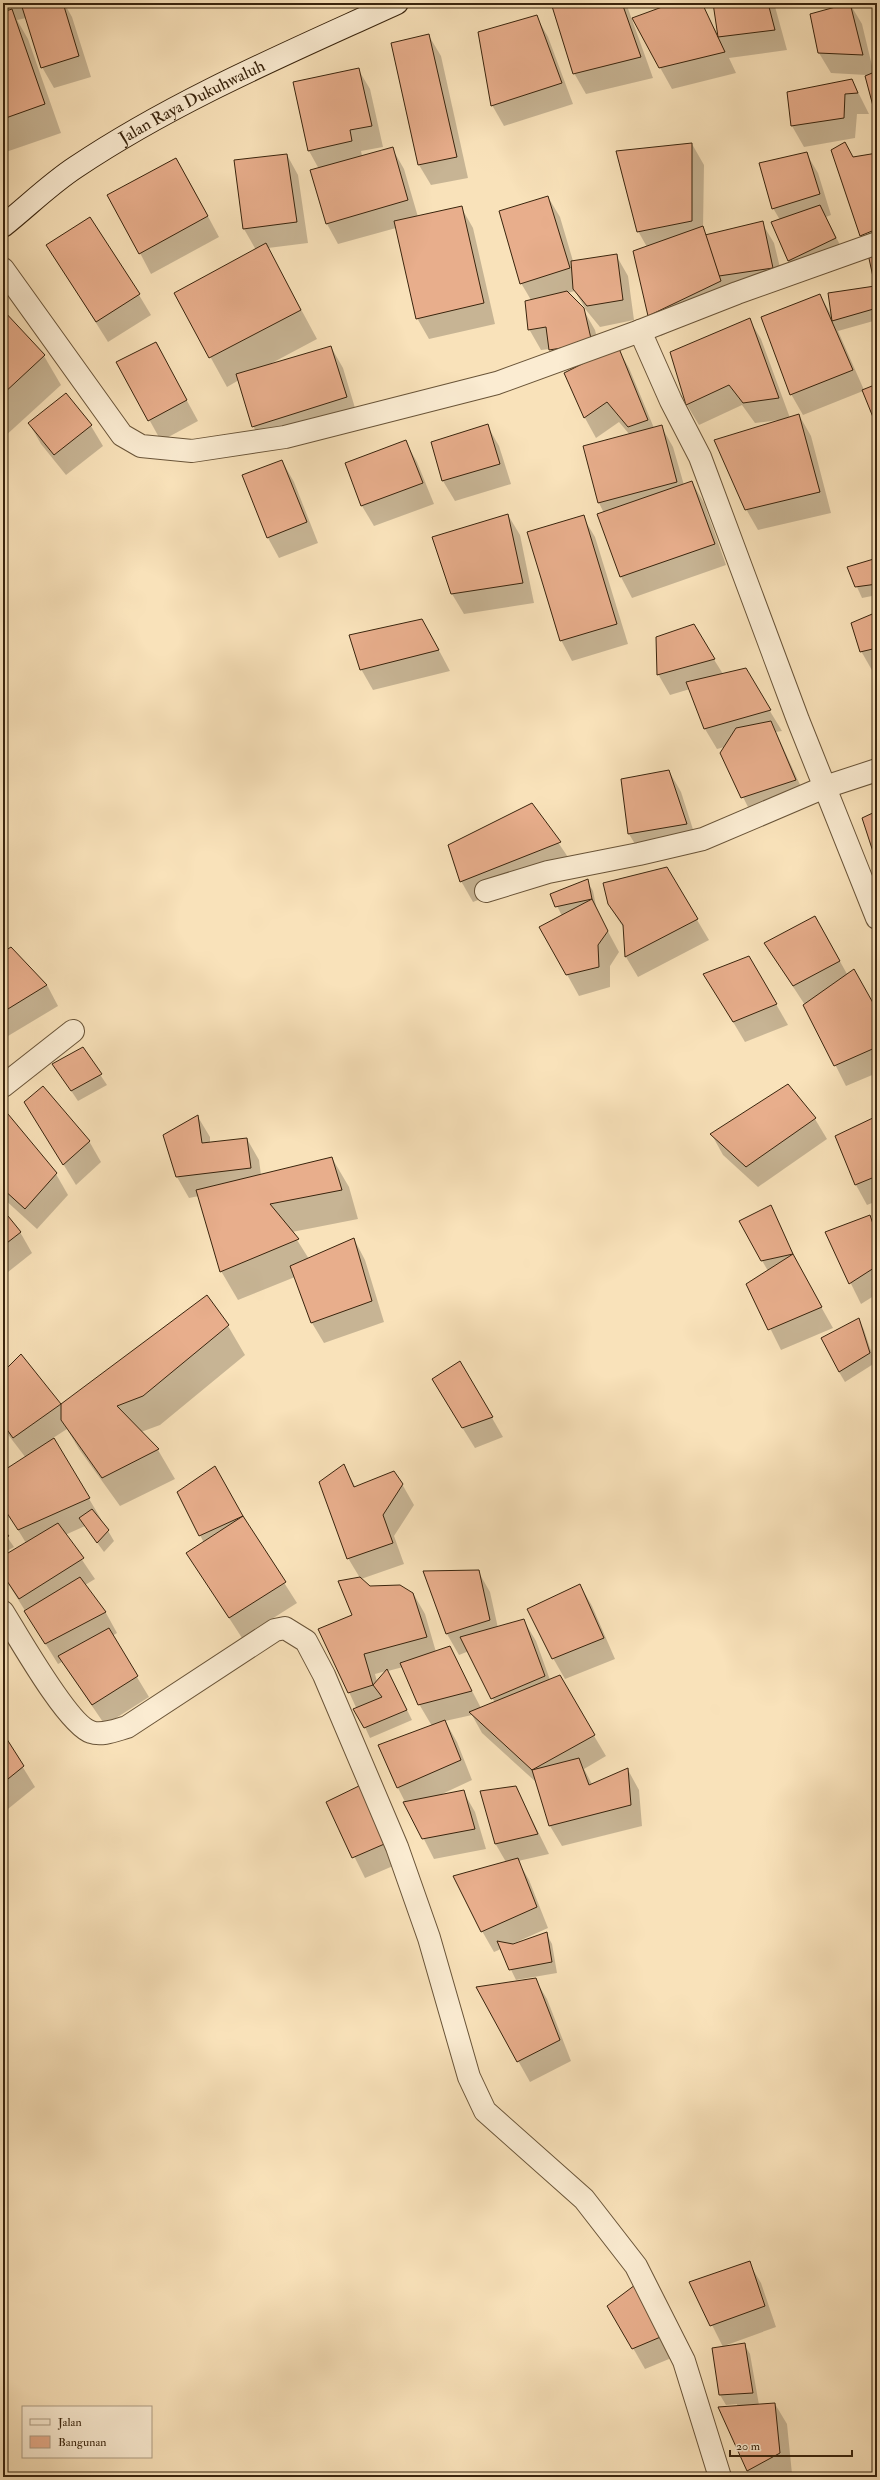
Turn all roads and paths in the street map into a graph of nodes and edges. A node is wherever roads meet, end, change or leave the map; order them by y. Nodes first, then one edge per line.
1 (397, 3) edge
2 (3, 226) edge
3 (877, 243) edge
4 (3, 268) edge
5 (640, 331) junction
6 (877, 770) edge
7 (825, 787) junction
8 (486, 891) dead end
9 (877, 918) edge
10 (73, 1031) dead end
11 (3, 1086) edge
12 (3, 1612) edge
13 (720, 2477) edge

1 - 2 street, Jalan Raya Dukuhwaluh
3 - 5 street
4 - 5 street
5 - 7 street
6 - 7 street
7 - 8 street
7 - 9 street
10 - 11 street
12 - 13 street

